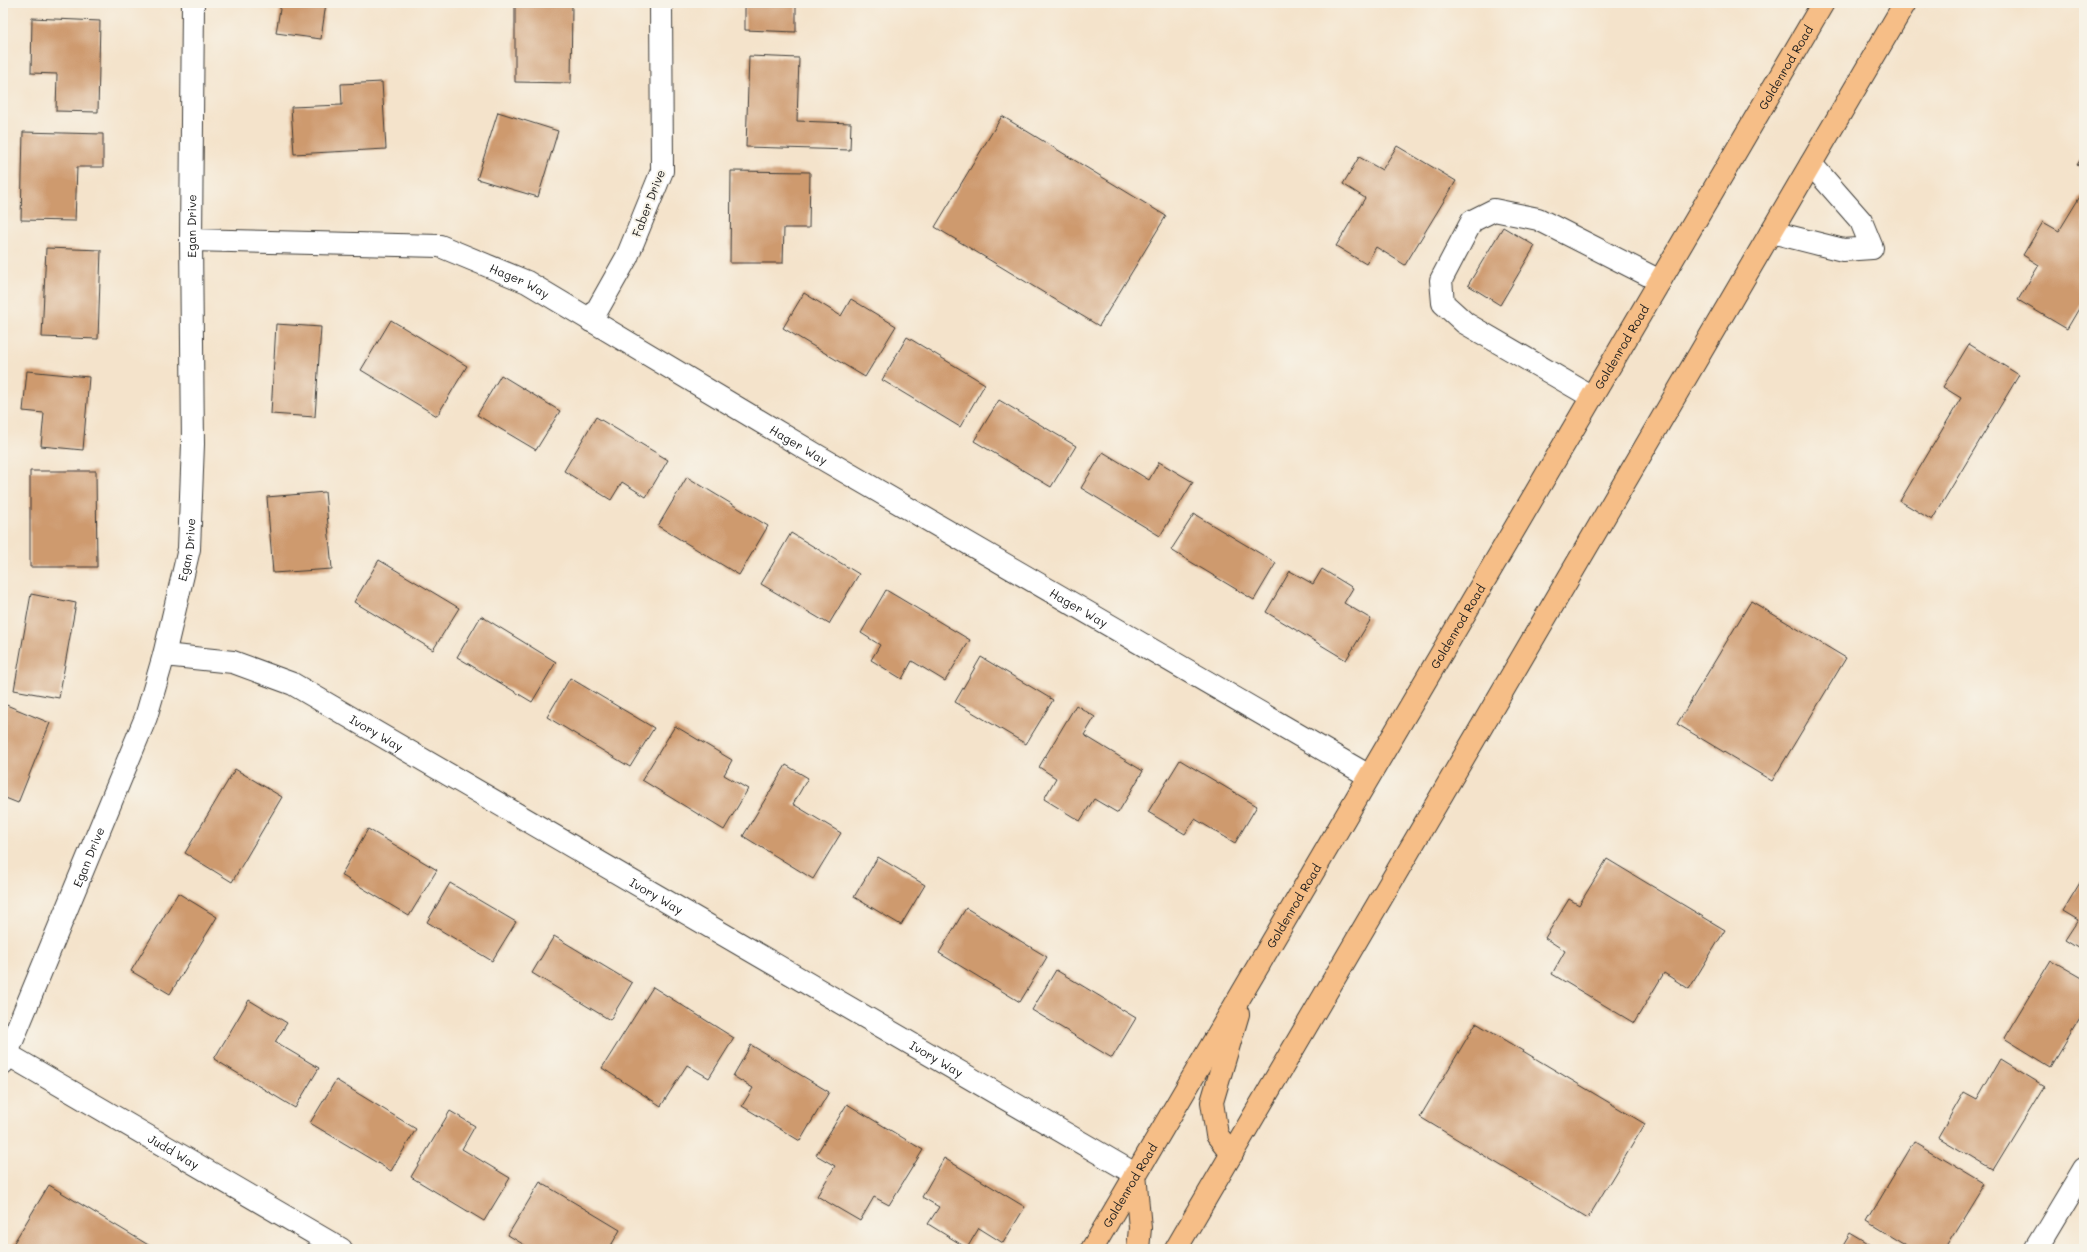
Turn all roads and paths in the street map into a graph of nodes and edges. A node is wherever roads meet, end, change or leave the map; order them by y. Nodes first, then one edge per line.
1 (193, 3) edge
2 (661, 3) edge
3 (1823, 3) edge
4 (1905, 3) edge
5 (1810, 164) junction
6 (1771, 232) junction
7 (190, 240) junction
8 (1660, 281) junction
9 (591, 321) junction
10 (1592, 397) junction
11 (164, 655) junction
12 (1369, 776) junction
13 (1246, 986) junction
14 (5, 1058) edge
15 (1232, 1154) junction
16 (2084, 1168) edge
17 (1135, 1174) junction
18 (341, 1249) edge
19 (1092, 1249) edge
20 (1138, 1249) edge
21 (1176, 1249) edge
22 (2036, 1249) edge

1 - 7 street, Egan Drive
2 - 9 street, Faber Drive
3 - 8 main road, Goldenrod Road
4 - 5 main road
5 - 6 main road
5 - 6 street
6 - 15 main road
7 - 9 street, Hager Way
7 - 11 street, Egan Drive
8 - 10 main road, Goldenrod Road
8 - 10 street
9 - 12 street, Hager Way
10 - 12 main road, Goldenrod Road
11 - 14 street, Egan Drive
11 - 17 street, Ivory Way
12 - 13 main road, Goldenrod Road
13 - 15 main road
13 - 17 main road, Goldenrod Road
14 - 18 street, Judd Way
15 - 21 main road
16 - 22 street
17 - 19 main road, Goldenrod Road
17 - 20 main road

